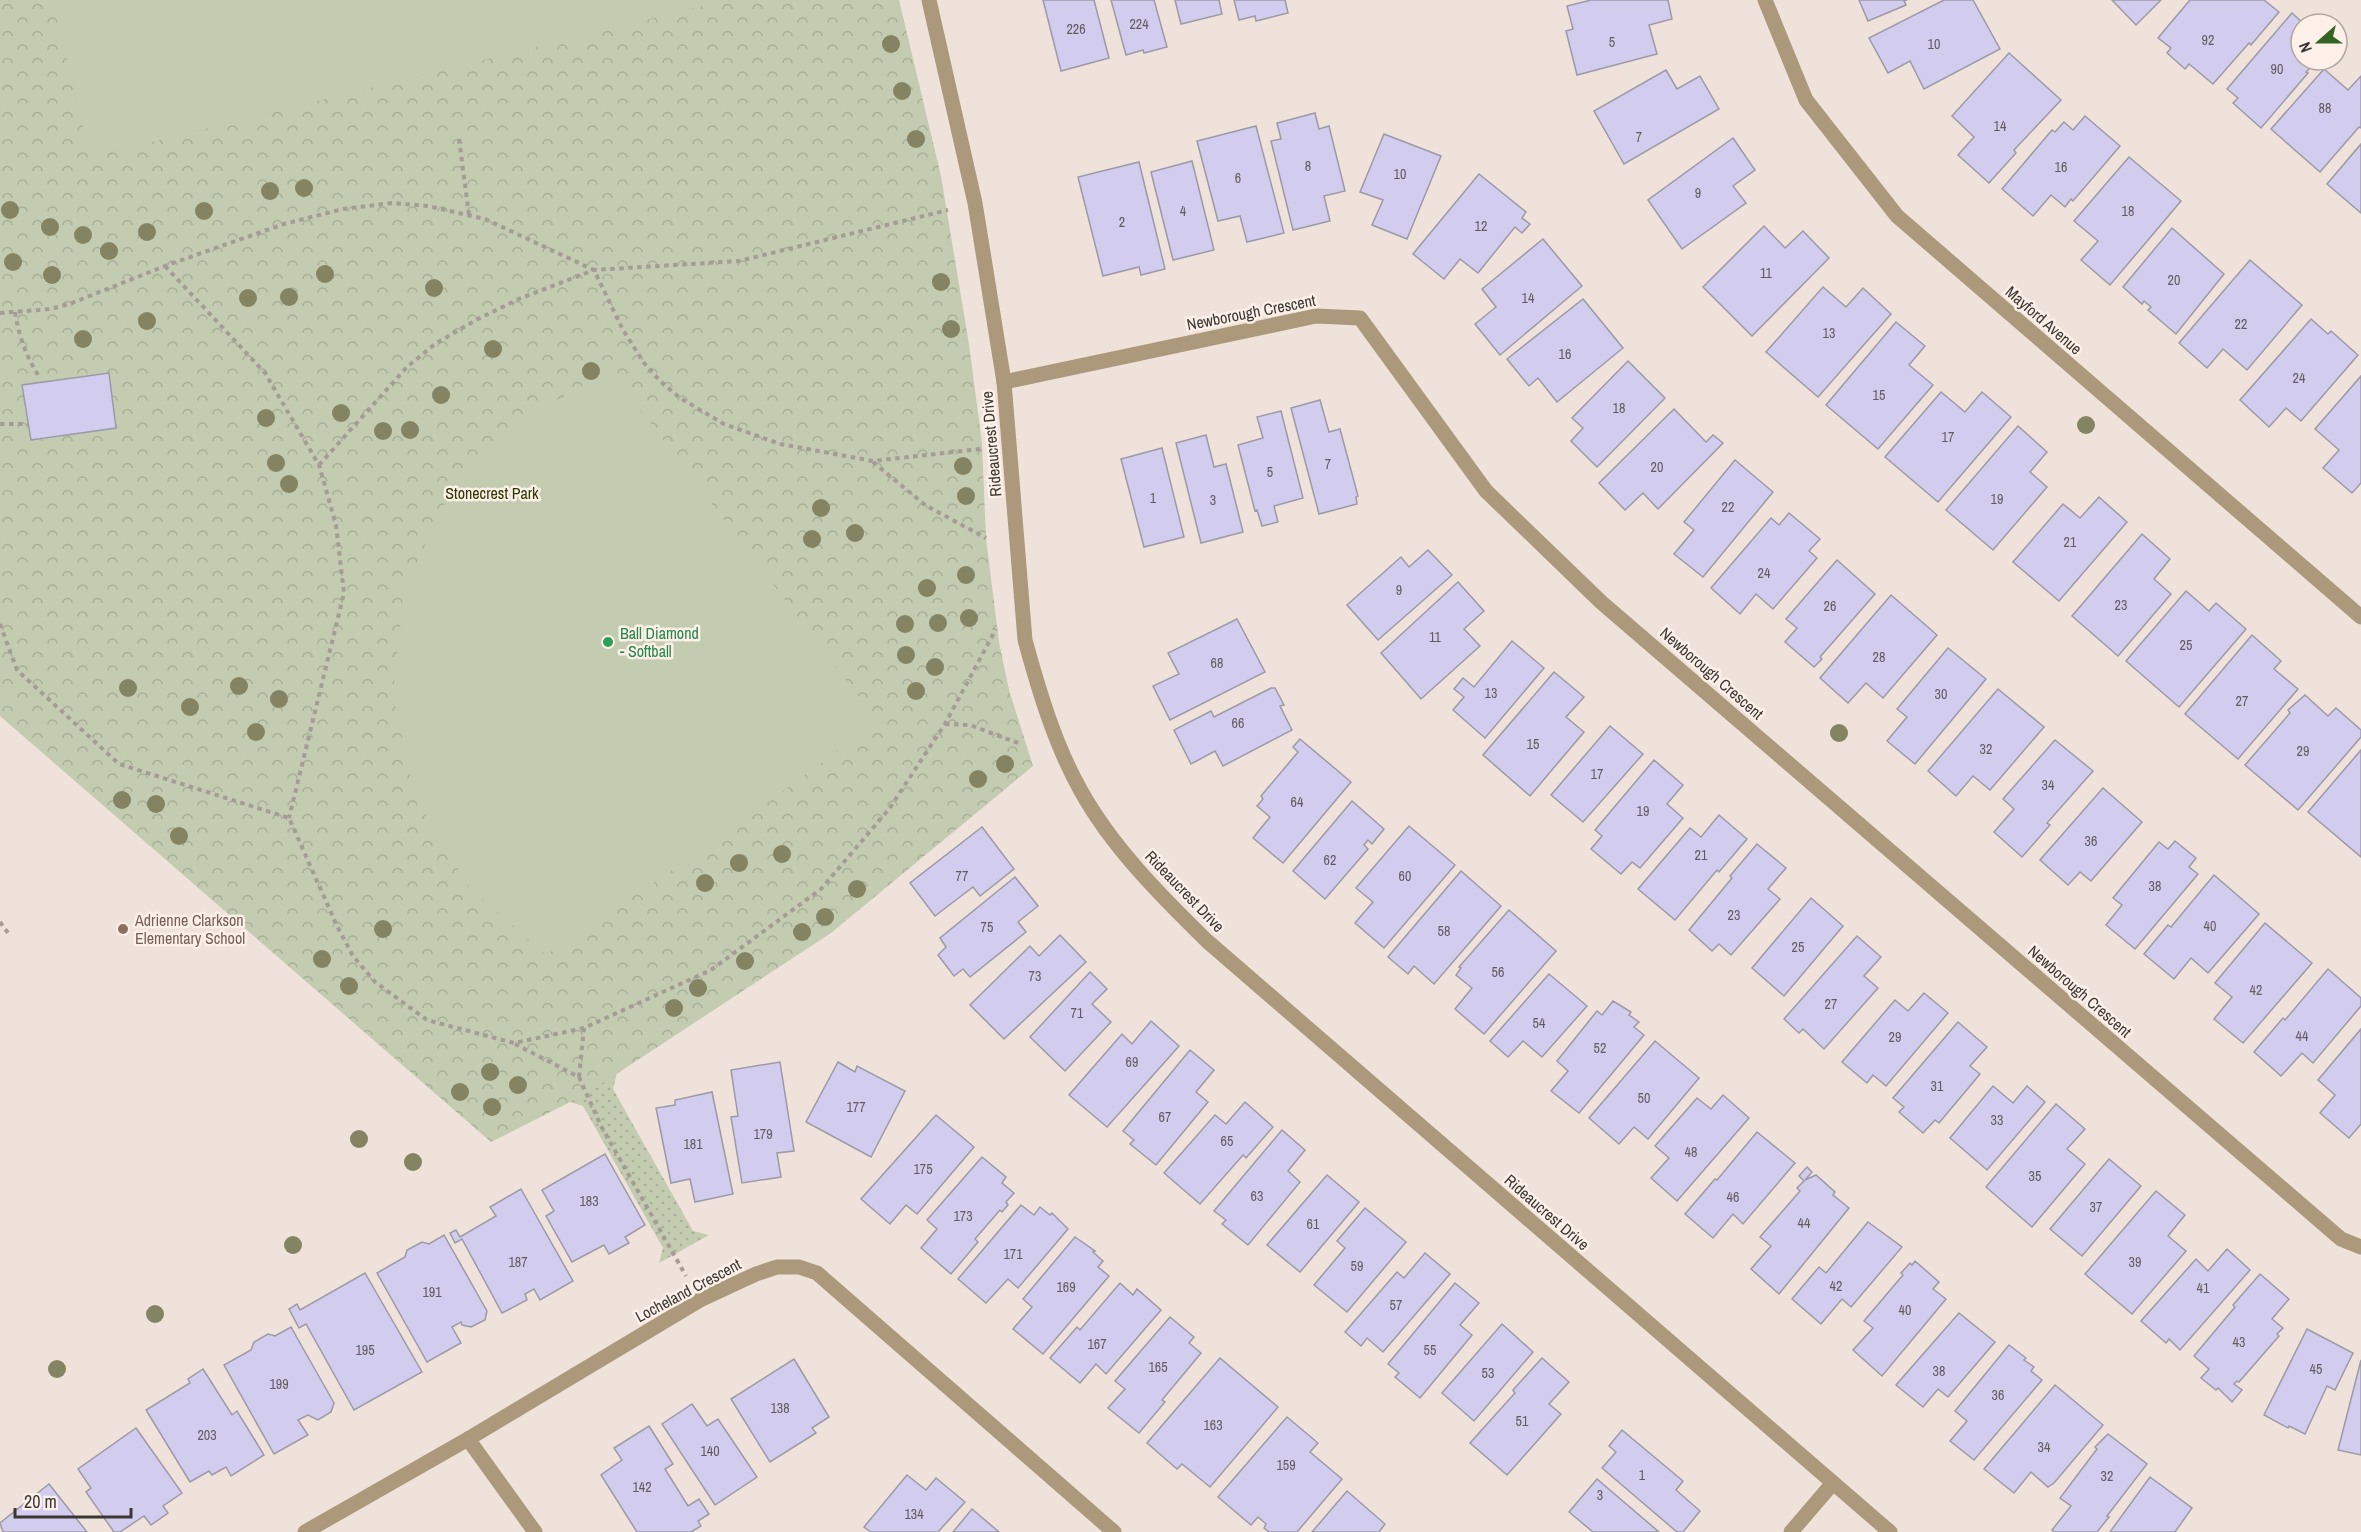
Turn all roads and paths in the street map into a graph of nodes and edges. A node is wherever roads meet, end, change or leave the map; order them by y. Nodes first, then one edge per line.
1 (929, 0) edge
2 (1765, 0) edge
3 (459, 139) dead end
4 (975, 203) junction
5 (469, 215) junction
6 (165, 266) junction
7 (594, 270) junction
8 (15, 312) junction
9 (0, 313) edge
10 (39, 378) dead end
11 (1004, 382) junction
12 (0, 424) edge
13 (28, 424) dead end
14 (1010, 447) junction
15 (873, 461) junction
16 (319, 465) junction
17 (986, 538) dead end
18 (1022, 612) junction
19 (2361, 618) edge
20 (0, 624) edge
21 (945, 724) junction
22 (1018, 743) dead end
23 (289, 818) junction
24 (0, 922) edge
25 (8, 933) dead end
26 (584, 1028) junction
27 (514, 1043) junction
28 (579, 1077) junction
29 (2361, 1247) edge
30 (700, 1300) junction
31 (468, 1439) junction
32 (1833, 1483) junction
33 (305, 1532) edge
34 (535, 1532) edge
35 (1114, 1532) edge
36 (1791, 1532) edge
37 (1890, 1532) edge

1 - 4 street, Rideaucrest Drive
2 - 19 street, Mayford Avenue
3 - 5 path
4 - 7 path
4 - 11 street, Rideaucrest Drive
5 - 6 path
5 - 7 path
6 - 8 path
6 - 16 path
7 - 15 path
7 - 16 path
8 - 9 path
8 - 10 path
11 - 14 street, Rideaucrest Drive
11 - 29 street, Newborough Crescent
12 - 13 path
14 - 15 path
14 - 18 street, Rideaucrest Drive
15 - 17 path
16 - 23 path
18 - 21 path
18 - 32 street, Rideaucrest Drive
20 - 23 path
21 - 22 path
21 - 26 path
23 - 27 path
24 - 25 path
26 - 27 path
26 - 28 path
27 - 28 path
28 - 30 path
30 - 31 street, Locheland Crescent
30 - 35 street, Locheland Crescent
31 - 33 street, Locheland Crescent
31 - 34 street
32 - 36 street
32 - 37 street, Rideaucrest Drive

